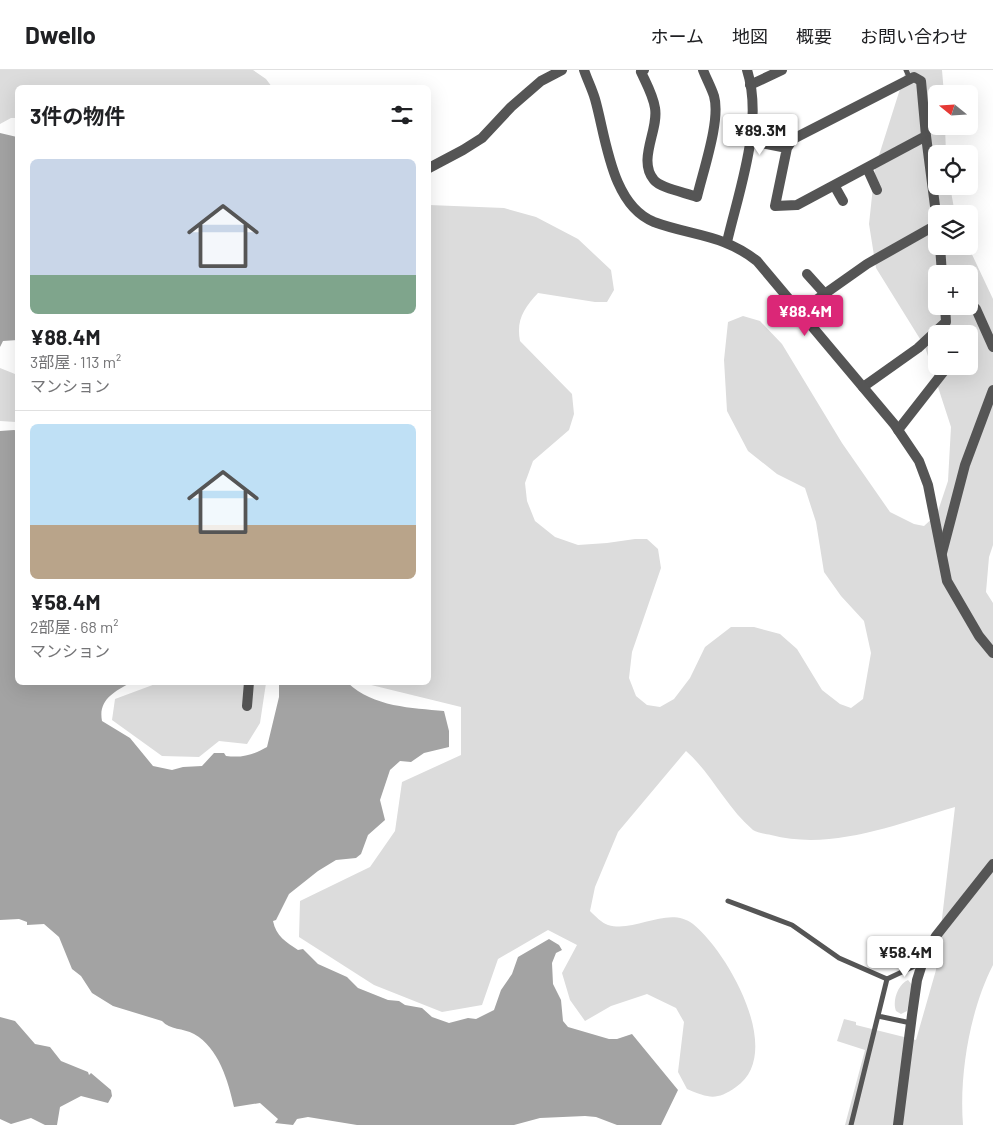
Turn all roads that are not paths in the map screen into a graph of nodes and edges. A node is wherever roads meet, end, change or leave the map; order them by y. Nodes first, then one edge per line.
1 (562, 70) edge
2 (584, 70) edge
3 (644, 70) edge
4 (703, 70) edge
5 (747, 70) edge
6 (782, 70) edge
7 (908, 74) edge
8 (750, 86) junction
9 (926, 136) junction
10 (750, 141) junction
11 (787, 148) junction
12 (431, 167) edge
13 (867, 168) junction
14 (834, 185) junction
15 (877, 190) dead end
16 (844, 201) dead end
17 (935, 205) edge
18 (928, 230) edge
19 (727, 242) junction
20 (808, 274) dead end
21 (825, 294) junction
22 (800, 312) junction
23 (978, 313) edge
24 (946, 315) edge
25 (993, 347) edge
26 (941, 375) edge
27 (863, 387) junction
28 (993, 390) edge
29 (898, 430) junction
30 (942, 553) junction
31 (993, 653) edge
32 (249, 685) edge
33 (248, 706) dead end
34 (993, 864) edge
35 (728, 900) dead end
36 (924, 961) junction
37 (887, 979) junction
38 (878, 1016) junction
39 (911, 1023) junction
40 (851, 1125) edge
41 (898, 1125) edge

1 - 12 street
2 - 19 street
3 - 4 street
5 - 8 street
6 - 8 street
7 - 9 street
7 - 11 street
8 - 10 street
9 - 13 street
9 - 17 street
10 - 11 street
10 - 19 street
11 - 14 street
13 - 14 street
13 - 15 street
14 - 16 street
18 - 21 street
19 - 22 street
20 - 21 street
21 - 22 street
22 - 27 street
23 - 25 street
24 - 27 street
26 - 29 street
27 - 29 street
28 - 30 street
29 - 30 street
30 - 31 street
32 - 33 street
34 - 36 street
35 - 37 lane
36 - 37 lane
36 - 39 street
37 - 38 lane
38 - 39 lane
38 - 40 lane
39 - 41 street

